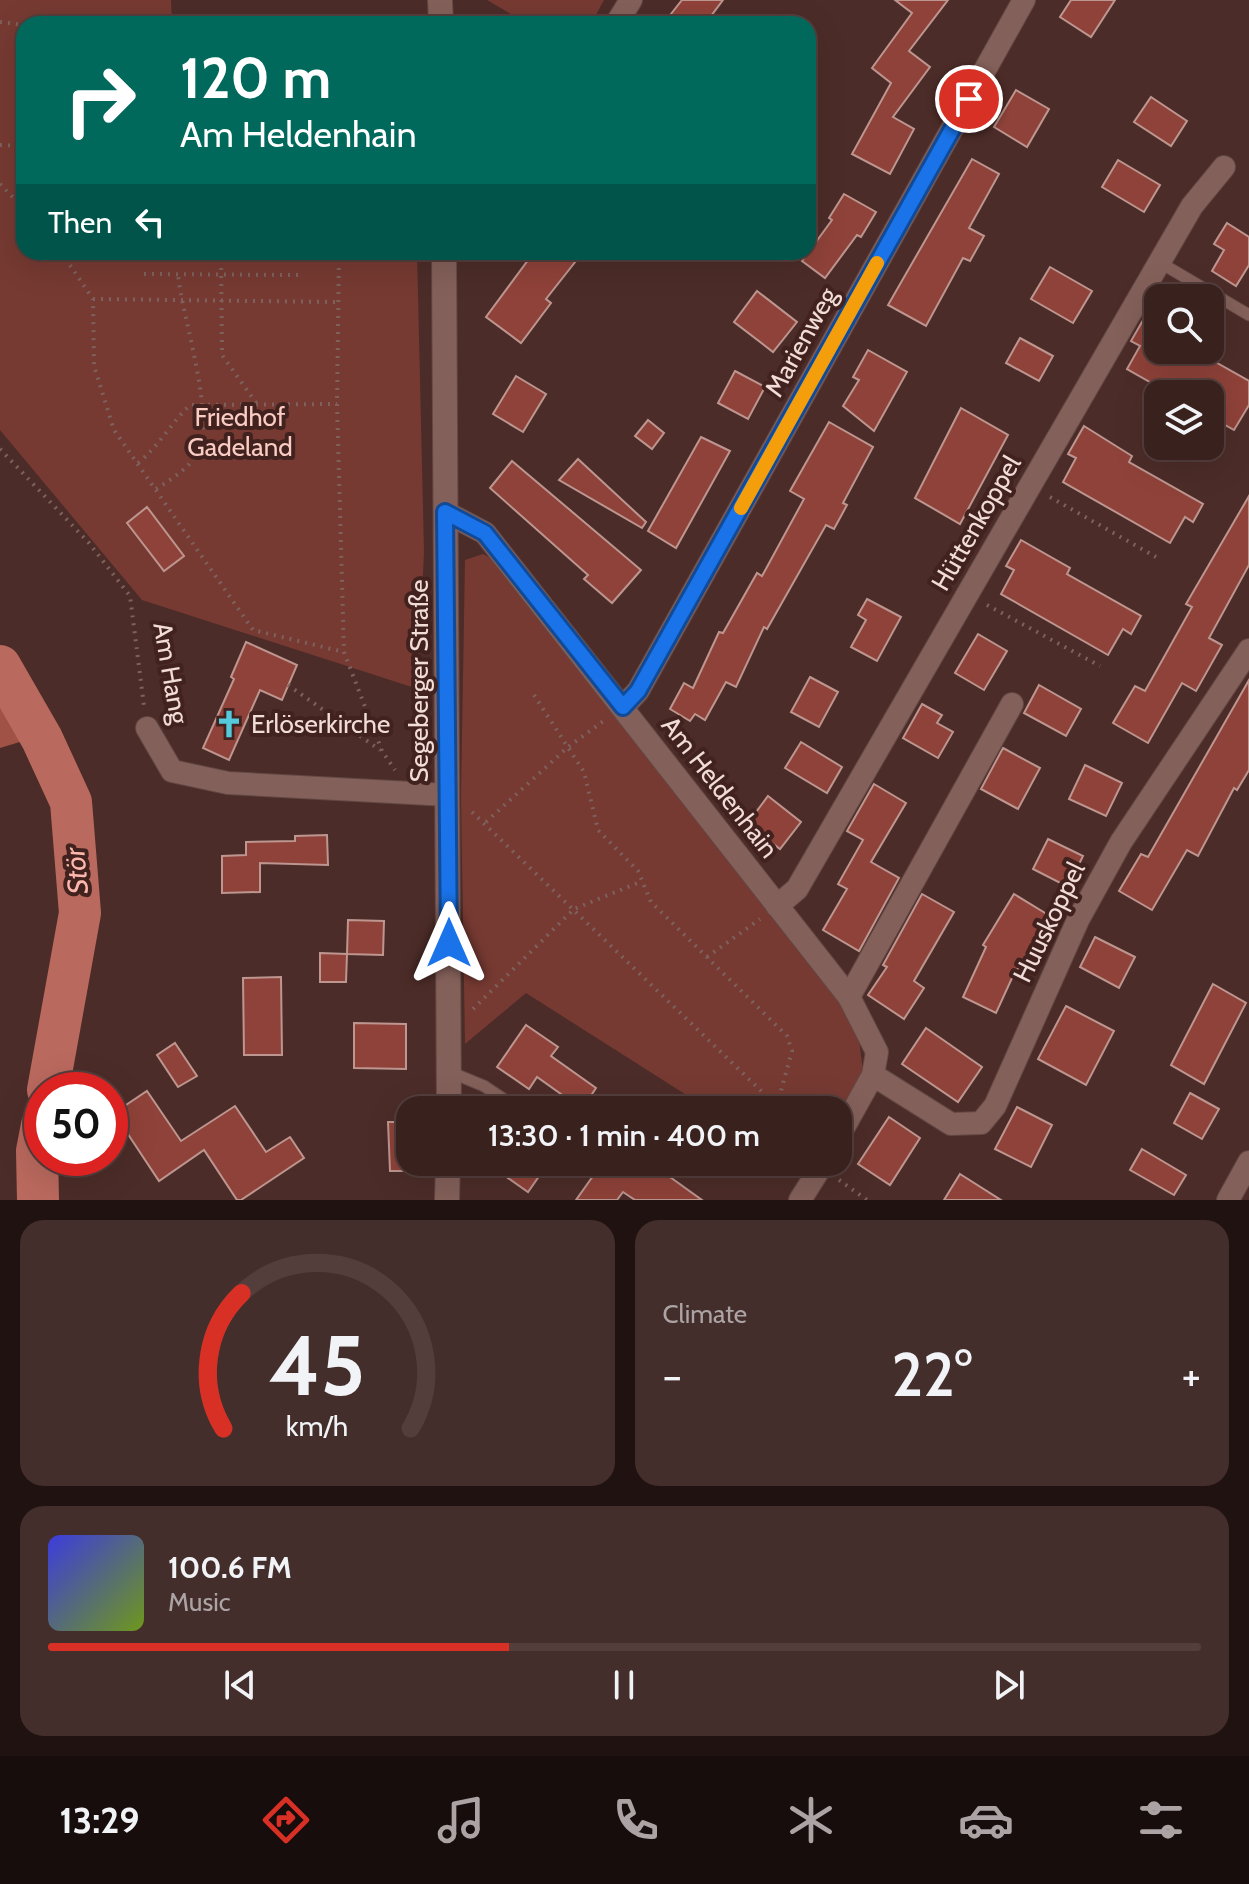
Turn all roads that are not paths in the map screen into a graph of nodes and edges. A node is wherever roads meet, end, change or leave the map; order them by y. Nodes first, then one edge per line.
1 (1024, 0) edge
2 (1224, 167) dead end
3 (444, 260) edge
4 (1159, 262) junction
5 (1249, 315) edge
6 (445, 512) junction
7 (1249, 650) edge
8 (1012, 704) dead end
9 (623, 707) junction
10 (147, 728) road end
11 (448, 795) junction
12 (777, 906) junction
13 (849, 997) junction
14 (449, 1071) junction
15 (873, 1075) junction
16 (449, 1096) edge
17 (499, 1096) edge
18 (852, 1113) edge
19 (1249, 1162) edge
20 (448, 1176) edge
21 (815, 1176) edge
22 (447, 1200) edge
23 (800, 1200) edge
24 (1228, 1200) edge

1 - 9 street, Marienweg
2 - 4 street, Hüttenkoppel
3 - 6 main road, Segeberger Straße
4 - 5 lane
4 - 12 street, Hüttenkoppel
6 - 9 street, Am Heldenhain
6 - 11 main road, Segeberger Straße
7 - 15 street, Huuskoppel
8 - 13 street
9 - 12 street, Am Heldenhain
10 - 11 street, Am Hang
11 - 14 main road, Segeberger Straße
12 - 13 street, Am Heldenhain
13 - 15 street, Am Heldenhain
14 - 16 main road, Segeberger Straße
14 - 17 lane
15 - 18 street
19 - 24 street
20 - 22 main road
21 - 23 street

